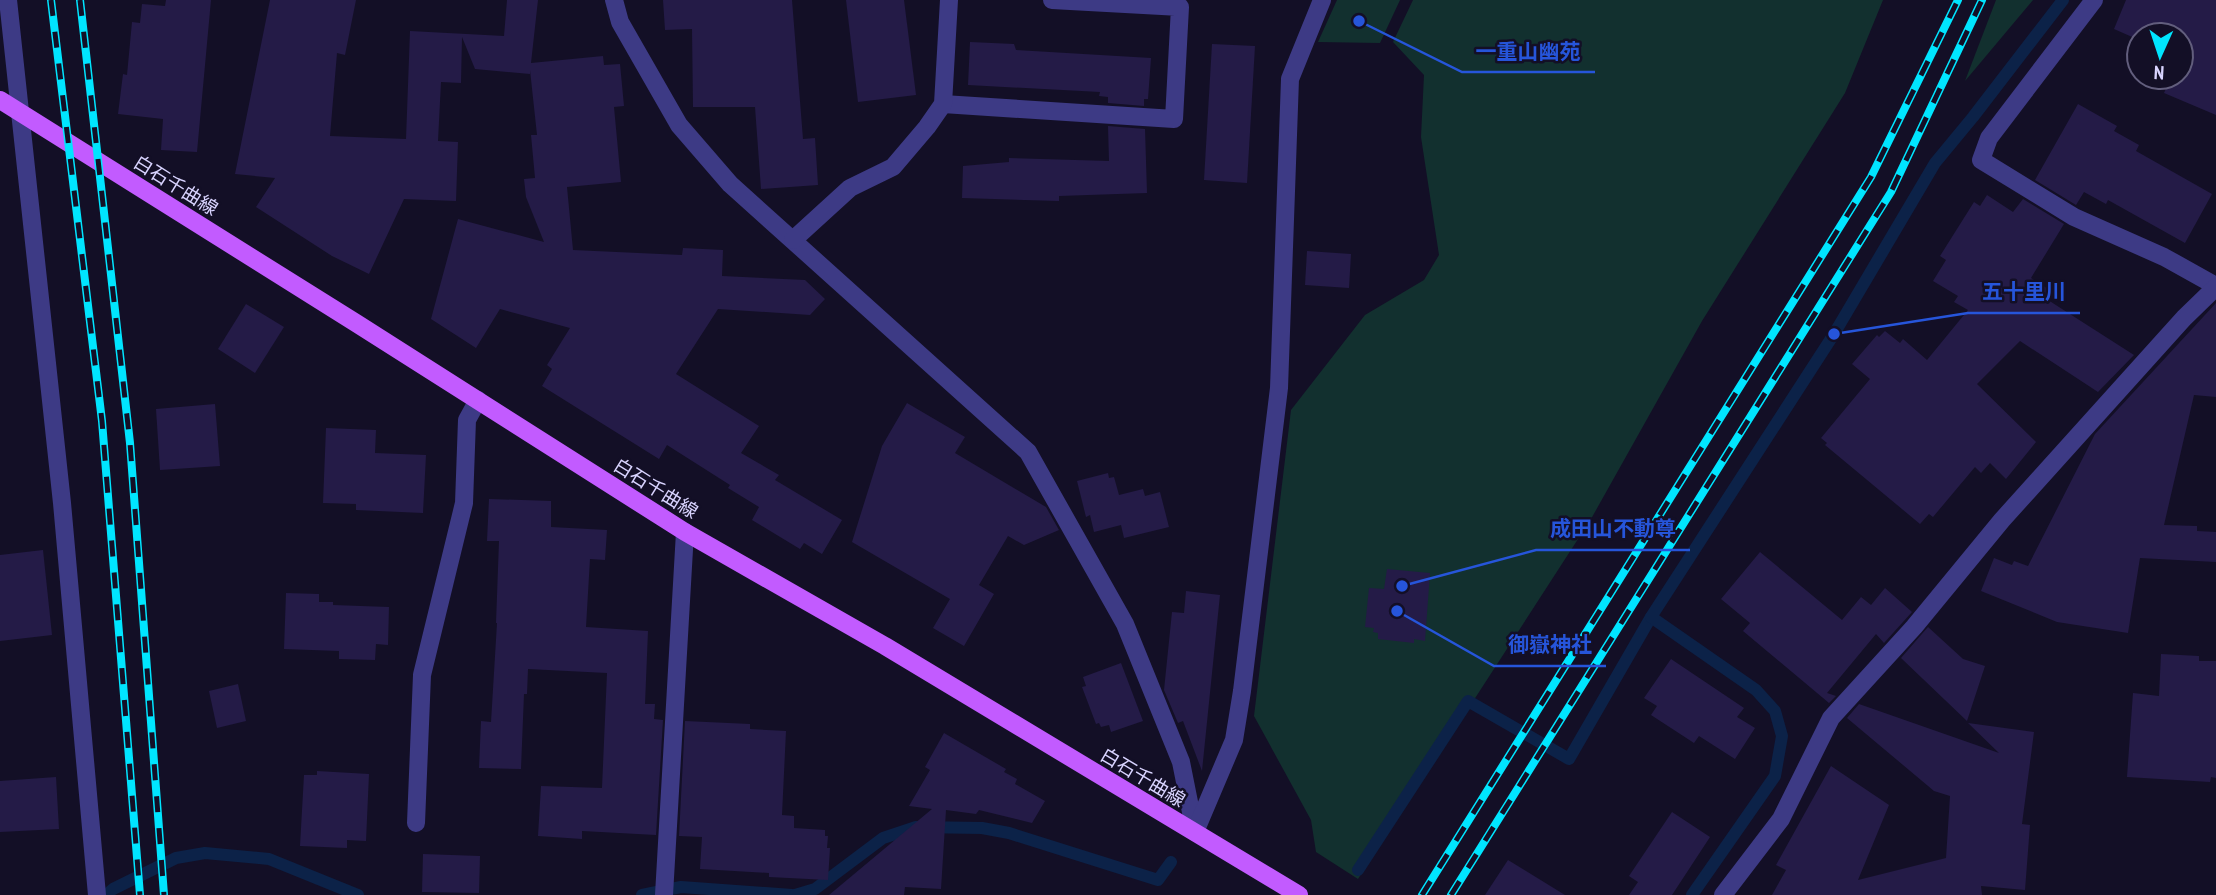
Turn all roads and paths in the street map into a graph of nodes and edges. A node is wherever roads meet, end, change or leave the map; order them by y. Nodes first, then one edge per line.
1 (8, 0) edge
2 (614, 0) edge
3 (949, 0) edge
4 (1052, 0) edge
5 (1322, 0) edge
6 (2094, 0) edge
7 (0, 100) edge
8 (943, 104) junction
9 (20, 113) junction
10 (793, 240) junction
11 (2216, 286) edge
12 (478, 400) junction
13 (685, 532) junction
14 (416, 824) dead end
15 (1195, 832) junction
16 (97, 895) edge
17 (664, 895) edge
18 (1299, 895) edge
19 (1723, 895) edge

1 - 9 street
2 - 10 street
3 - 8 street
4 - 8 street
5 - 15 street
6 - 11 street
7 - 9 main road, 白石千曲線
8 - 10 street
9 - 12 main road, 白石千曲線
9 - 16 street
10 - 15 street
11 - 19 street
12 - 13 main road, 白石千曲線
12 - 14 street
13 - 15 main road, 白石千曲線
13 - 17 street
15 - 18 main road, 白石千曲線

